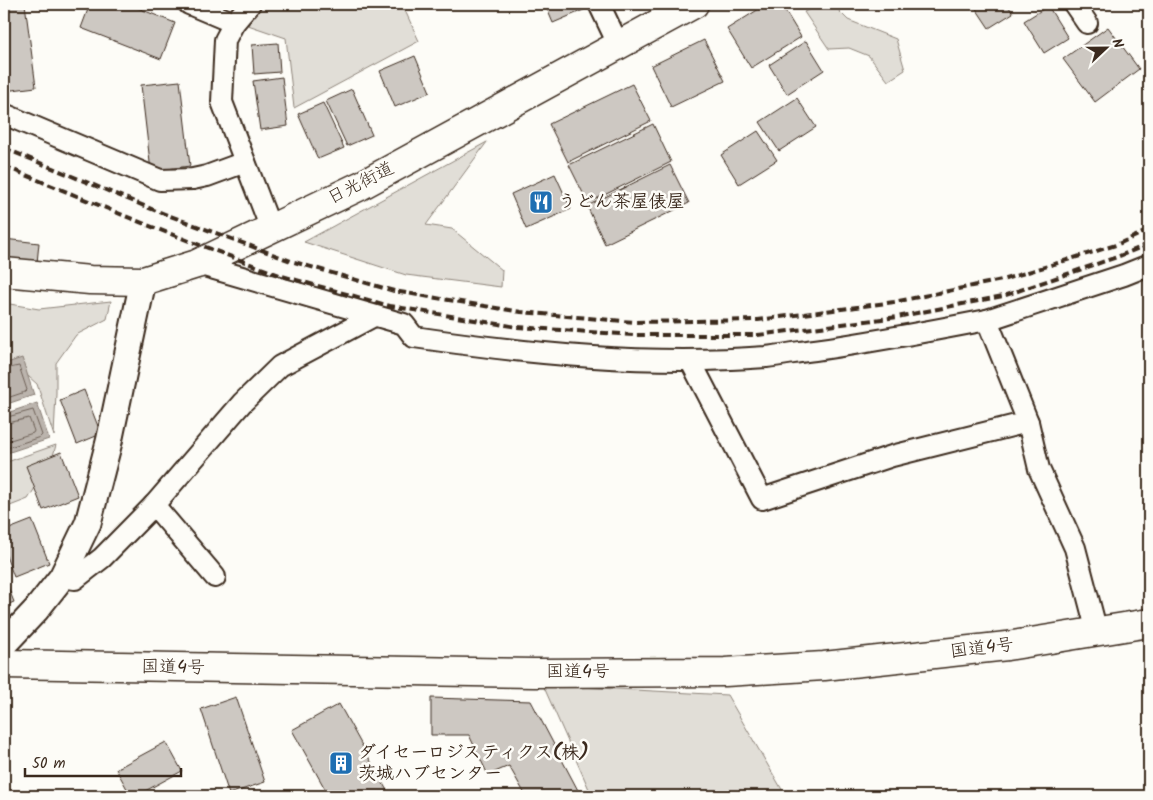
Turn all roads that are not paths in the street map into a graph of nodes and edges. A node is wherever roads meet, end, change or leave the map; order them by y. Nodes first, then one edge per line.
1 (189, 4) edge
2 (250, 4) edge
3 (599, 4) edge
4 (694, 4) edge
5 (1074, 4) edge
6 (234, 23) junction
7 (1087, 23) dead end
8 (619, 46) junction
9 (4, 114) edge
10 (245, 162) junction
11 (272, 229) junction
12 (197, 264) junction
13 (1149, 265) edge
14 (4, 272) edge
15 (143, 281) junction
16 (374, 316) junction
17 (987, 320) junction
18 (690, 360) junction
19 (1028, 422) junction
20 (154, 505) junction
21 (215, 577) dead end
22 (62, 578) junction
23 (1149, 623) edge
24 (1097, 632) junction
25 (4, 644) edge
26 (4, 664) edge

1 - 6 street
2 - 6 street
3 - 8 street
4 - 8 main road, 日光街道
5 - 7 street
6 - 10 street
8 - 11 main road, 日光街道
9 - 10 street
10 - 11 street
11 - 12 main road, 日光街道
12 - 15 main road, 日光街道
12 - 16 street
13 - 17 street
14 - 15 main road, 日光街道
15 - 22 street
16 - 18 street
16 - 20 street
17 - 18 street
17 - 19 street
18 - 19 street
19 - 24 street
20 - 21 street
20 - 22 street
22 - 25 street
23 - 24 main road, 国道4号
24 - 26 main road, 国道4号

